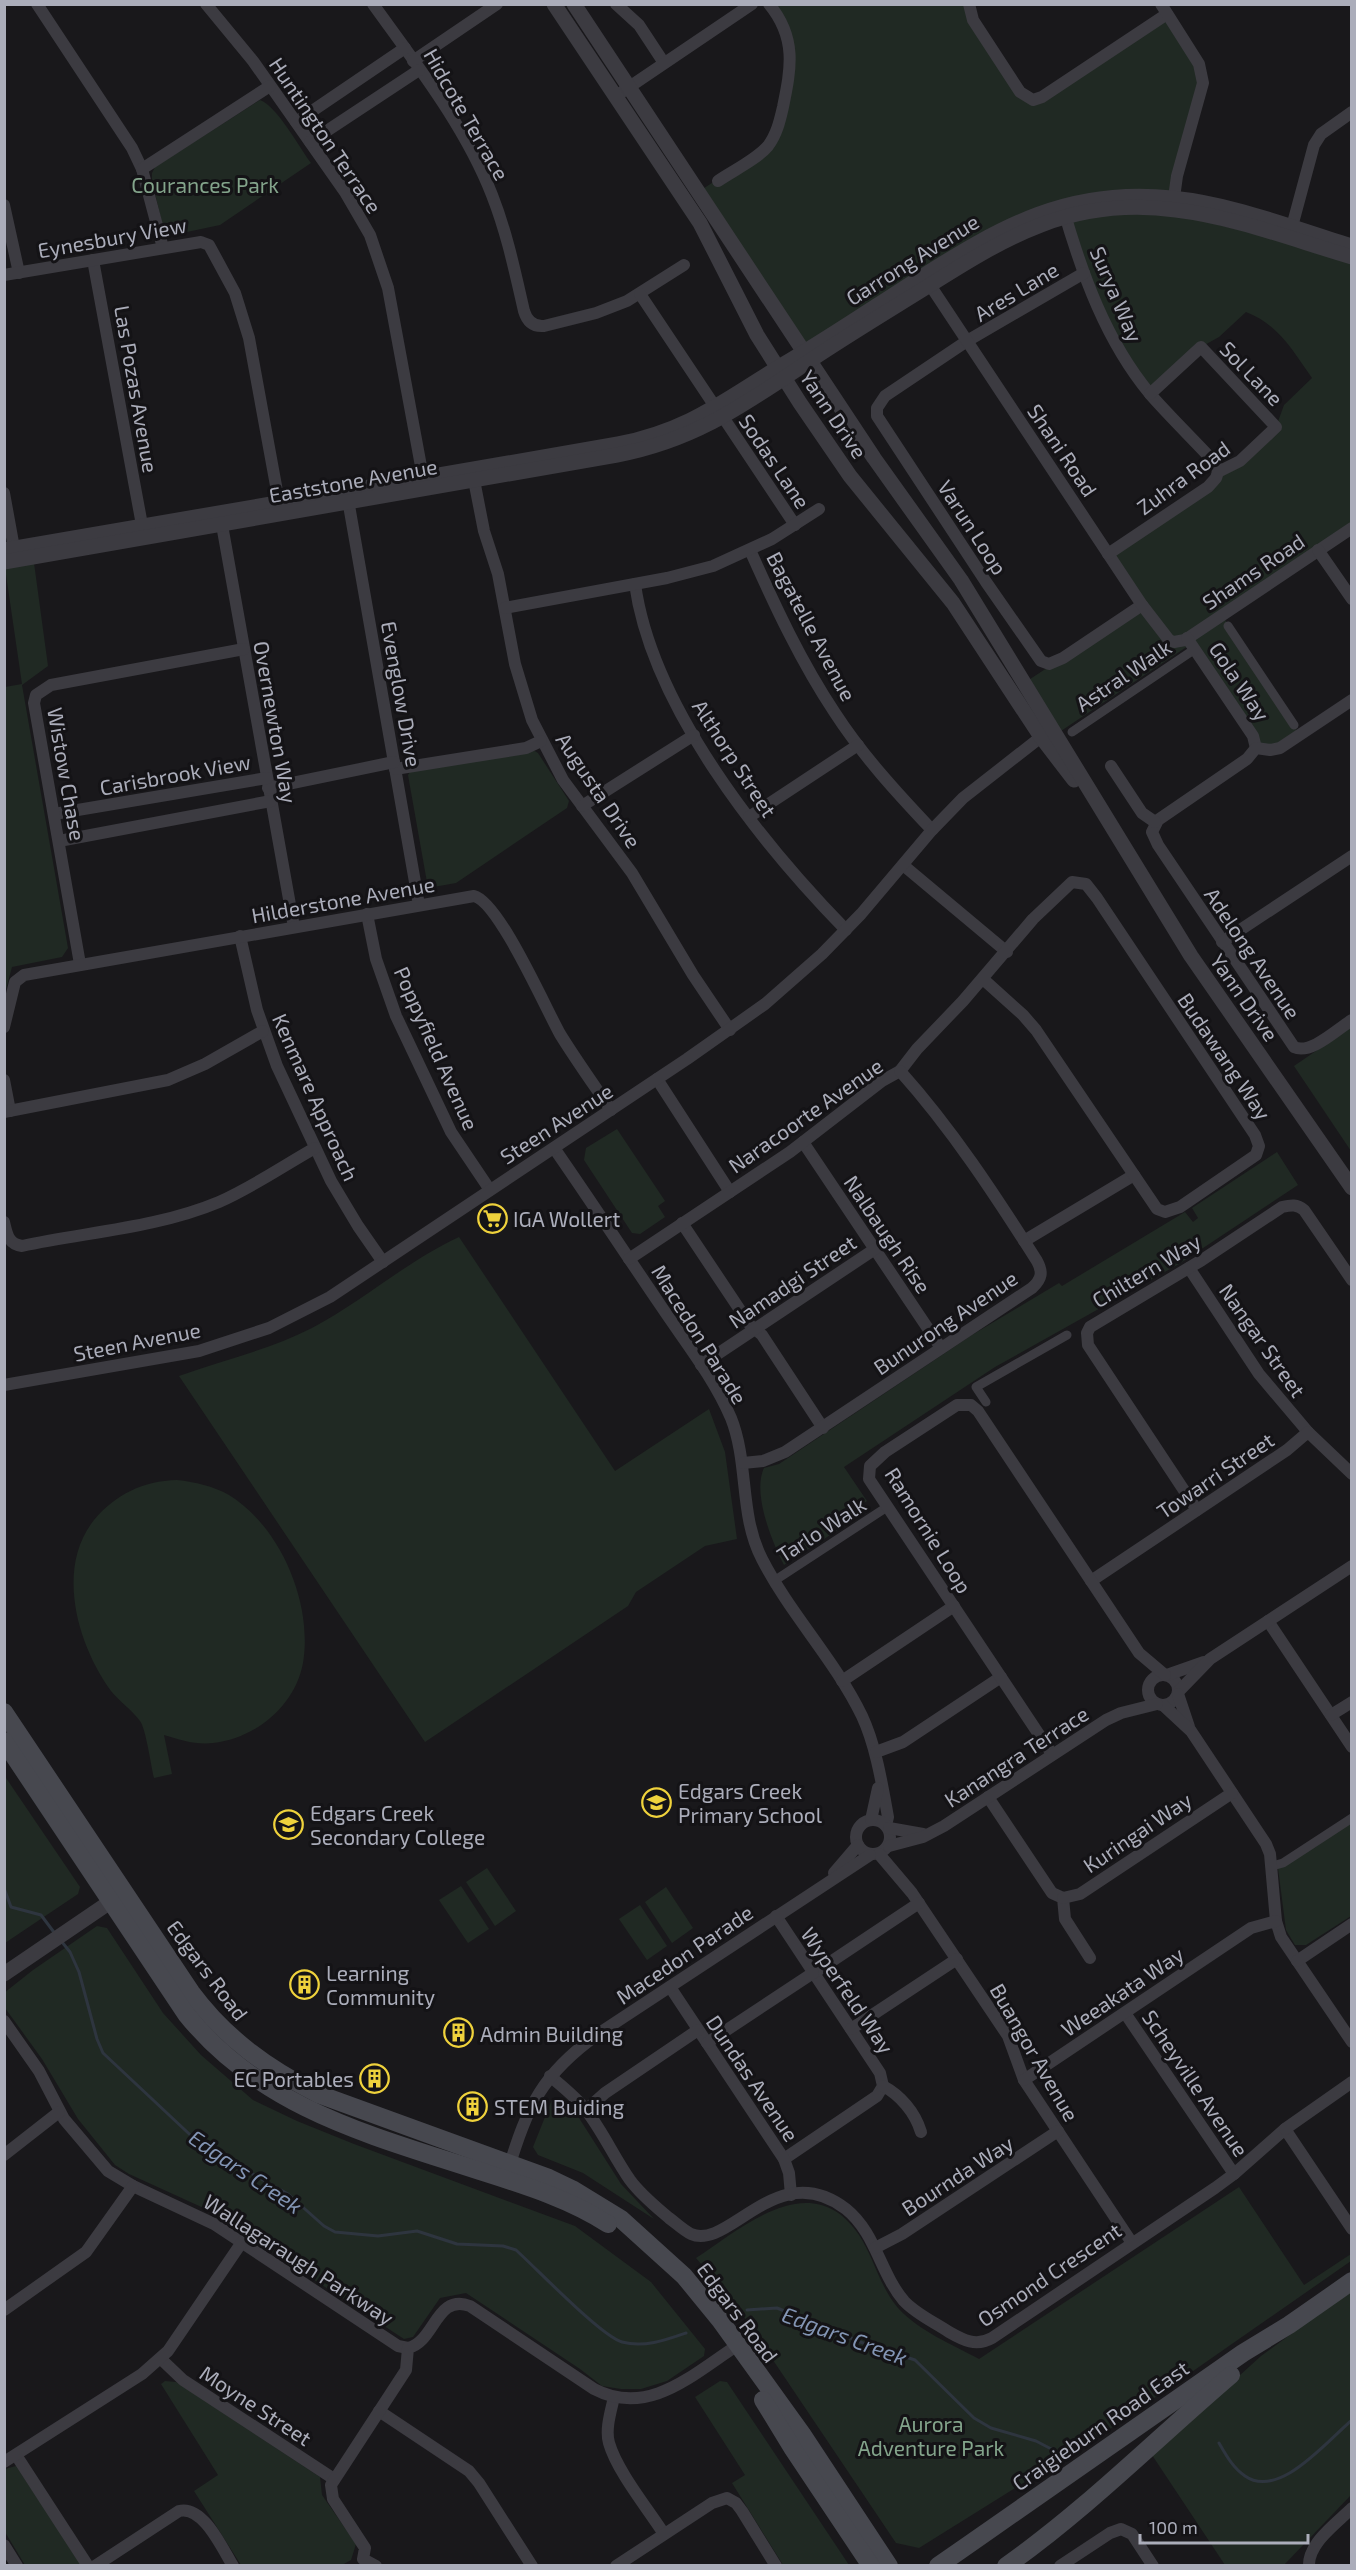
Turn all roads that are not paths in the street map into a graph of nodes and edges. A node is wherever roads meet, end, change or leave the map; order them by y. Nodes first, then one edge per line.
1 (37, 4) edge
2 (206, 4) edge
3 (373, 4) edge
4 (497, 4) edge
5 (554, 4) edge
6 (574, 4) edge
7 (616, 4) edge
8 (752, 4) edge
9 (769, 4) edge
10 (969, 4) edge
11 (1164, 9) edge
12 (405, 48) junction
13 (664, 63) junction
14 (416, 66) junction
15 (270, 86) junction
16 (629, 86) junction
17 (615, 96) junction
18 (1352, 112) edge
19 (296, 122) junction
20 (310, 142) junction
21 (142, 169) junction
22 (718, 181) dead end
23 (1173, 204) junction
24 (4, 205) edge
25 (1064, 211) junction
26 (1290, 233) junction
27 (1352, 246) edge
28 (163, 248) junction
29 (1352, 257) edge
30 (93, 260) junction
31 (684, 265) dead end
32 (19, 273) junction
33 (1084, 273) junction
34 (4, 275) edge
35 (927, 280) junction
36 (640, 294) junction
37 (967, 341) junction
38 (807, 357) junction
39 (782, 373) junction
40 (1150, 394) junction
41 (719, 413) junction
42 (706, 427) joint
43 (1276, 427) joint
44 (516, 461) joint
45 (1218, 472) junction
46 (474, 474) junction
47 (424, 483) junction
48 (4, 493) edge
49 (347, 496) junction
50 (280, 508) junction
51 (819, 509) dead end
52 (221, 519) junction
53 (795, 525) junction
54 (1352, 528) edge
55 (143, 531) junction
56 (750, 550) junction
57 (1318, 550) junction
58 (1108, 554) junction
59 (9, 555) edge
60 (635, 584) junction
61 (1352, 600) edge
62 (1142, 605) junction
63 (505, 608) junction
64 (1228, 627) dead end
65 (1187, 638) junction
66 (1174, 642) joint
67 (244, 649) junction
68 (1195, 649) junction
69 (1352, 700) edge
70 (1294, 725) dead end
71 (1072, 732) dead end
72 (694, 735) junction
73 (1041, 737) junction
74 (542, 741) junction
75 (858, 745) junction
76 (1256, 748) junction
77 (394, 766) junction
78 (1111, 766) dead end
79 (268, 783) junction
80 (271, 801) junction
81 (582, 806) junction
82 (54, 814) junction
83 (749, 817) junction
84 (1155, 822) junction
85 (1110, 825) junction
86 (932, 830) junction
87 (59, 841) junction
88 (1352, 856) edge
89 (903, 865) junction
90 (419, 905) junction
91 (367, 914) junction
92 (294, 927) junction
93 (846, 930) junction
94 (240, 936) junction
95 (1222, 942) junction
96 (1007, 952) junction
97 (80, 964) junction
98 (983, 979) junction
99 (1352, 1020) edge
100 (4, 1027) edge
101 (729, 1030) junction
102 (263, 1031) junction
103 (900, 1071) junction
104 (657, 1079) junction
105 (4, 1080) edge
106 (611, 1110) junction
107 (7, 1112) edge
108 (803, 1142) junction
109 (315, 1148) junction
110 (554, 1148) junction
111 (1134, 1175) junction
112 (1352, 1188) edge
113 (490, 1190) junction
114 (730, 1192) junction
115 (4, 1222) edge
116 (682, 1223) junction
117 (1024, 1241) junction
118 (875, 1249) junction
119 (629, 1259) junction
120 (383, 1262) junction
121 (1189, 1268) junction
122 (1352, 1280) edge
123 (755, 1329) junction
124 (1067, 1335) dead end
125 (941, 1348) junction
126 (701, 1365) junction
127 (4, 1385) edge
128 (986, 1402) dead end
129 (823, 1428) junction
130 (1308, 1432) junction
131 (744, 1463) junction
132 (1352, 1474) edge
133 (887, 1507) junction
134 (1197, 1510) junction
135 (1352, 1566) edge
136 (774, 1581) junction
137 (1091, 1581) junction
138 (954, 1606) junction
139 (1268, 1621) junction
140 (1139, 1653) junction
141 (1210, 1659) junction
142 (1166, 1675) junction
143 (1001, 1677) junction
144 (842, 1681) junction
145 (1149, 1686) junction
146 (1178, 1693) junction
147 (1352, 1702) edge
148 (1160, 1704) junction
149 (4, 1712) edge
150 (1121, 1713) junction
151 (1331, 1715) junction
152 (1191, 1731) junction
153 (4, 1742) edge
154 (1352, 1747) edge
155 (876, 1752) junction
156 (1052, 1754) junction
157 (879, 1781) junction
158 (1232, 1793) junction
159 (988, 1797) junction
160 (1352, 1818) edge
161 (871, 1820) junction
162 (887, 1827) junction
163 (933, 1832) junction
164 (858, 1845) junction
165 (879, 1852) junction
166 (1272, 1866) junction
167 (820, 1887) junction
168 (112, 1895) junction
169 (1063, 1898) junction
170 (919, 1904) junction
171 (776, 1916) junction
172 (1276, 1921) junction
173 (1352, 1924) edge
174 (44, 1942) junction
175 (1090, 1958) dead end
176 (957, 1959) junction
177 (1297, 1961) junction
178 (4, 1965) edge
179 (813, 1973) junction
180 (5, 1974) edge
181 (670, 1988) junction
182 (1125, 2013) junction
183 (4, 2021) edge
184 (851, 2029) junction
185 (698, 2030) junction
186 (1352, 2042) edge
187 (707, 2043) junction
188 (550, 2076) junction
189 (1024, 2080) junction
190 (1352, 2082) edge
191 (882, 2086) junction
192 (586, 2110) junction
193 (59, 2112) junction
194 (1285, 2129) junction
195 (921, 2132) dead end
196 (1058, 2132) junction
197 (4, 2155) edge
198 (784, 2159) junction
199 (507, 2171) junction
200 (1234, 2174) junction
201 (133, 2186) junction
202 (792, 2195) junction
203 (1352, 2229) edge
204 (242, 2241) junction
205 (1132, 2242) junction
206 (875, 2248) junction
207 (1352, 2281) edge
208 (4, 2310) edge
209 (1289, 2325) junction
210 (735, 2347) junction
211 (408, 2348) junction
212 (161, 2359) junction
213 (614, 2397) junction
214 (379, 2411) junction
215 (16, 2455) junction
216 (4, 2462) edge
217 (334, 2480) junction
218 (1352, 2508) edge
219 (664, 2534) junction
220 (4, 2545) edge
221 (360, 2562) edge
222 (1309, 2562) edge
223 (17, 2565) edge
224 (88, 2565) edge
225 (95, 2565) edge
226 (233, 2565) edge
227 (376, 2565) edge
228 (532, 2565) edge
229 (616, 2565) edge
230 (776, 2565) edge
231 (871, 2565) edge
232 (889, 2565) edge
233 (938, 2565) edge
234 (1006, 2565) edge
235 (1060, 2565) edge
236 (1153, 2565) edge

1 - 21 street
2 - 15 street, Huntington Terrace
3 - 12 street, Hidcote Terrace
4 - 14 street
5 - 17 street, Yann Drive
6 - 16 street, Yann Drive
7 - 13 street
8 - 13 street
9 - 22 street
10 - 11 street
11 - 23 street
12 - 14 street, Hidcote Terrace
12 - 19 street
13 - 16 street
14 - 20 street
14 - 36 street, Hidcote Terrace
15 - 19 street, Huntington Terrace
15 - 21 street
16 - 17 street
16 - 38 street, Yann Drive
17 - 39 street, Yann Drive
18 - 26 street
19 - 20 street, Huntington Terrace
20 - 47 street, Huntington Terrace
21 - 28 street
23 - 25 street, Garrong Avenue
23 - 26 street, Garrong Avenue
24 - 32 street
25 - 33 street, Surya Way
25 - 35 street, Garrong Avenue
26 - 27 street, Garrong Avenue
26 - 29 street, Garrong Avenue
28 - 30 street, Eynesbury View
28 - 50 street, Eynesbury View
30 - 32 street, Eynesbury View
30 - 55 street, Las Pozas Avenue
31 - 36 street
32 - 34 street, Eynesbury View
33 - 37 street, Ares Lane
33 - 40 street, Surya Way
35 - 37 street, Shani Road
35 - 38 street, Garrong Avenue
36 - 41 street, Sodas Lane
37 - 58 street, Shani Road
37 - 62 street, Varun Loop
38 - 39 street, Garrong Avenue
38 - 85 street, Yann Drive
39 - 41 street, Garrong Avenue
39 - 73 street, Yann Drive
40 - 43 street, Sol Lane
40 - 45 street, Surya Way
41 - 42 street, Garrong Avenue
41 - 44 street, Garrong Avenue
41 - 53 street, Sodas Lane
42 - 46 street, Eaststone Avenue
43 - 45 street, Zuhra Road
44 - 46 street, Eaststone Avenue
45 - 58 street, Zuhra Road
46 - 47 street, Eaststone Avenue
46 - 63 street, Augusta Drive
47 - 49 street, Eaststone Avenue
48 - 59 street
49 - 50 street, Eaststone Avenue
49 - 77 street, Evenglow Drive
50 - 52 street, Eaststone Avenue
51 - 53 street
52 - 55 street, Eaststone Avenue
52 - 67 street, Overnewton Way
53 - 56 street
54 - 57 street, Shams Road
55 - 59 street, Eaststone Avenue
56 - 60 street
56 - 75 street, Bagatelle Avenue
57 - 61 street
57 - 65 street, Shams Road
58 - 62 street, Shani Road
60 - 63 street
60 - 72 street, Althorp Street
62 - 66 street, Shani Road
63 - 74 street, Augusta Drive
64 - 70 street
65 - 66 street, Shams Road
65 - 68 street, Gola Way
67 - 79 street, Overnewton Way
67 - 82 street, Wistow Chase
68 - 71 street, Astral Walk
68 - 76 street, Gola Way
69 - 76 street
72 - 81 street
72 - 83 street, Althorp Street
73 - 85 street, Yann Drive
73 - 86 street, Steen Avenue
74 - 77 street, Carisbrook View
74 - 81 street, Augusta Drive
75 - 83 street
75 - 86 street, Bagatelle Avenue
76 - 84 street
77 - 79 street, Carisbrook View
77 - 90 street, Evenglow Drive
78 - 84 street
79 - 80 street, Overnewton Way
79 - 82 street, Carisbrook View
80 - 87 street, Carisbrook View
80 - 92 street, Overnewton Way
81 - 101 street, Augusta Drive
82 - 87 street, Wistow Chase
83 - 93 street, Althorp Street
84 - 95 street, Adelong Avenue
85 - 112 street, Yann Drive
86 - 89 street, Steen Avenue
87 - 97 street, Wistow Chase
88 - 95 street
89 - 93 street, Steen Avenue
89 - 96 street
90 - 91 street, Hilderstone Avenue
90 - 106 street, Hilderstone Avenue
91 - 92 street, Hilderstone Avenue
91 - 113 street, Poppyfield Avenue
92 - 94 street, Hilderstone Avenue
93 - 101 street, Steen Avenue
94 - 97 street, Hilderstone Avenue
94 - 102 street, Kenmare Approach
95 - 99 street, Adelong Avenue
96 - 98 street, Budawang Way
96 - 111 street, Budawang Way
97 - 100 street, Hilderstone Avenue
98 - 103 street, Naracoorte Avenue
98 - 111 street, Budawang Way
101 - 104 street, Steen Avenue
102 - 107 street
102 - 109 street, Kenmare Approach
103 - 108 street, Naracoorte Avenue
103 - 117 street, Bunurong Avenue
104 - 106 street, Steen Avenue
104 - 114 street
105 - 107 street
106 - 110 street, Steen Avenue
108 - 114 street, Naracoorte Avenue
108 - 118 street, Nalbaugh Rise
109 - 115 street
109 - 120 street, Kenmare Approach
110 - 113 street, Steen Avenue
110 - 119 street, Macedon Parade
111 - 117 street
113 - 120 street, Steen Avenue
114 - 116 street, Naracoorte Avenue
116 - 119 street, Naracoorte Avenue
116 - 123 street
117 - 125 street, Bunurong Avenue
118 - 123 street, Namadgi Street
118 - 125 street, Nalbaugh Rise
119 - 126 street, Macedon Parade
120 - 127 street, Steen Avenue
121 - 122 street, Chiltern Way
121 - 130 street, Nangar Street
121 - 134 street, Chiltern Way
123 - 126 street, Namadgi Street
123 - 129 street
124 - 128 street
125 - 129 street, Bunurong Avenue
126 - 131 street, Macedon Parade
129 - 131 street, Bunurong Avenue
130 - 132 street
130 - 134 street, Towarri Street
131 - 136 street, Macedon Parade
133 - 136 street, Tarlo Walk
133 - 137 street, Ramornie Loop
133 - 138 street, Ramornie Loop
134 - 137 street, Towarri Street
135 - 139 street
136 - 144 street, Macedon Parade
137 - 140 street, Ramornie Loop
138 - 143 street, Ramornie Loop
138 - 144 street
139 - 141 street
139 - 151 street
140 - 142 street, Ramornie Loop
140 - 145 street, Ramornie Loop
141 - 142 street
141 - 146 street
142 - 145 street
142 - 146 street
143 - 155 street
143 - 156 street, Ramornie Loop
144 - 155 street, Macedon Parade
145 - 148 street
145 - 150 street, Kanangra Terrace
146 - 148 street
146 - 152 street
147 - 151 street
148 - 150 street, Kanangra Terrace
148 - 152 street
149 - 168 main road, Edgars Road
150 - 156 street, Kanangra Terrace
151 - 154 street
152 - 158 street
153 - 168 main road, Edgars Road
155 - 157 street, Macedon Parade
156 - 159 street, Kanangra Terrace
157 - 161 street, Macedon Parade
157 - 162 street, Macedon Parade
158 - 166 street
158 - 169 street, Kuringai Way
159 - 163 street, Kanangra Terrace
159 - 169 street
160 - 166 street
161 - 162 street
161 - 164 street
162 - 163 street, Kanangra Terrace
162 - 165 street
163 - 165 street, Kanangra Terrace
164 - 165 street
164 - 167 street, Macedon Parade
165 - 167 street, Macedon Parade
165 - 170 street, Buangor Avenue
166 - 172 street
167 - 171 street, Macedon Parade
168 - 174 street
168 - 199 main road, Edgars Road
169 - 175 street
170 - 176 street, Buangor Avenue
170 - 179 street
171 - 179 street, Wyperfeld Way
171 - 181 street, Macedon Parade
172 - 177 street
172 - 182 street, Weeakata Way
173 - 177 street
174 - 178 street
174 - 180 street
176 - 184 street
176 - 189 street, Buangor Avenue
177 - 186 street
179 - 184 street, Wyperfeld Way
179 - 187 street
181 - 185 street, Dundas Avenue
181 - 188 street, Macedon Parade
182 - 189 street, Weeakata Way
182 - 200 street, Scheyville Avenue
183 - 193 street, Wallagaraugh Parkway
184 - 191 street, Wyperfeld Way
185 - 187 street, Dundas Avenue
185 - 192 street
187 - 198 street, Dundas Avenue
188 - 192 street, Osmond Crescent
188 - 199 street, Macedon Parade
189 - 196 street, Buangor Avenue
190 - 194 street, Osmond Crescent
191 - 195 street, Wyperfeld Way
191 - 198 street, Wyperfeld Way
192 - 202 street, Osmond Crescent
193 - 197 street
193 - 201 street, Wallagaraugh Parkway
194 - 200 street, Osmond Crescent
194 - 203 street
196 - 205 street, Buangor Avenue
196 - 206 street, Bournda Way
198 - 202 street, Dundas Avenue
199 - 210 main road, Edgars Road
200 - 205 street, Osmond Crescent
201 - 204 street, Wallagaraugh Parkway
201 - 208 street
202 - 206 street, Osmond Crescent
204 - 211 street, Wallagaraugh Parkway
204 - 212 street
205 - 206 street, Osmond Crescent
207 - 209 main road, Craigieburn Road East
209 - 233 main road, Craigieburn Road East
209 - 234 main road, Craigieburn Road East
210 - 213 street
210 - 231 main road, Edgars Road
210 - 232 main road, Edgars Road
211 - 213 street
211 - 214 street
212 - 215 street
212 - 217 street, Moyne Street
213 - 219 street
214 - 217 street
214 - 228 street
215 - 216 street
215 - 224 street
217 - 221 street
218 - 222 street
219 - 229 street
219 - 230 street
220 - 223 street
221 - 227 street
225 - 226 street
235 - 236 street

